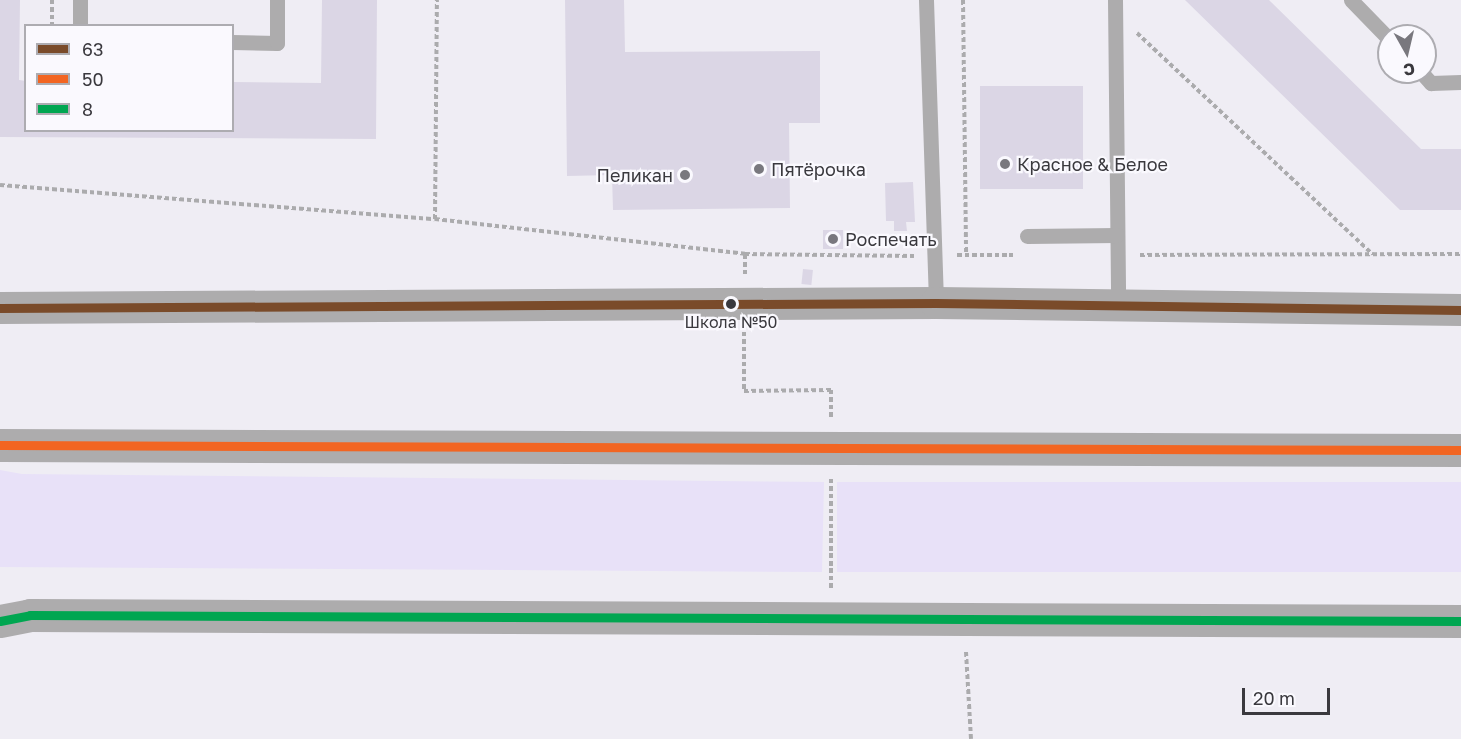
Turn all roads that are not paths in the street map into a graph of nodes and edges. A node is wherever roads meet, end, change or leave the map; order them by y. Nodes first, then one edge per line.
1 (80, 0) edge
2 (277, 0) edge
3 (926, 0) edge
4 (1115, 0) edge
5 (1352, 0) edge
6 (80, 24) edge
7 (1377, 26) edge
8 (234, 42) edge
9 (1461, 82) edge
10 (1437, 83) edge
11 (1117, 235) junction
12 (1027, 236) dead end
13 (936, 303) junction
14 (1118, 306) junction
15 (0, 308) edge
16 (1461, 310) edge
17 (0, 446) edge
18 (1461, 450) edge
19 (0, 621) edge
20 (1461, 621) edge

1 - 6 lane
2 - 8 lane
3 - 13 lane
4 - 11 lane
5 - 7 lane
9 - 10 lane
11 - 12 lane
11 - 14 lane
13 - 14 street
13 - 15 street
14 - 16 street
17 - 18 main road
19 - 20 main road

